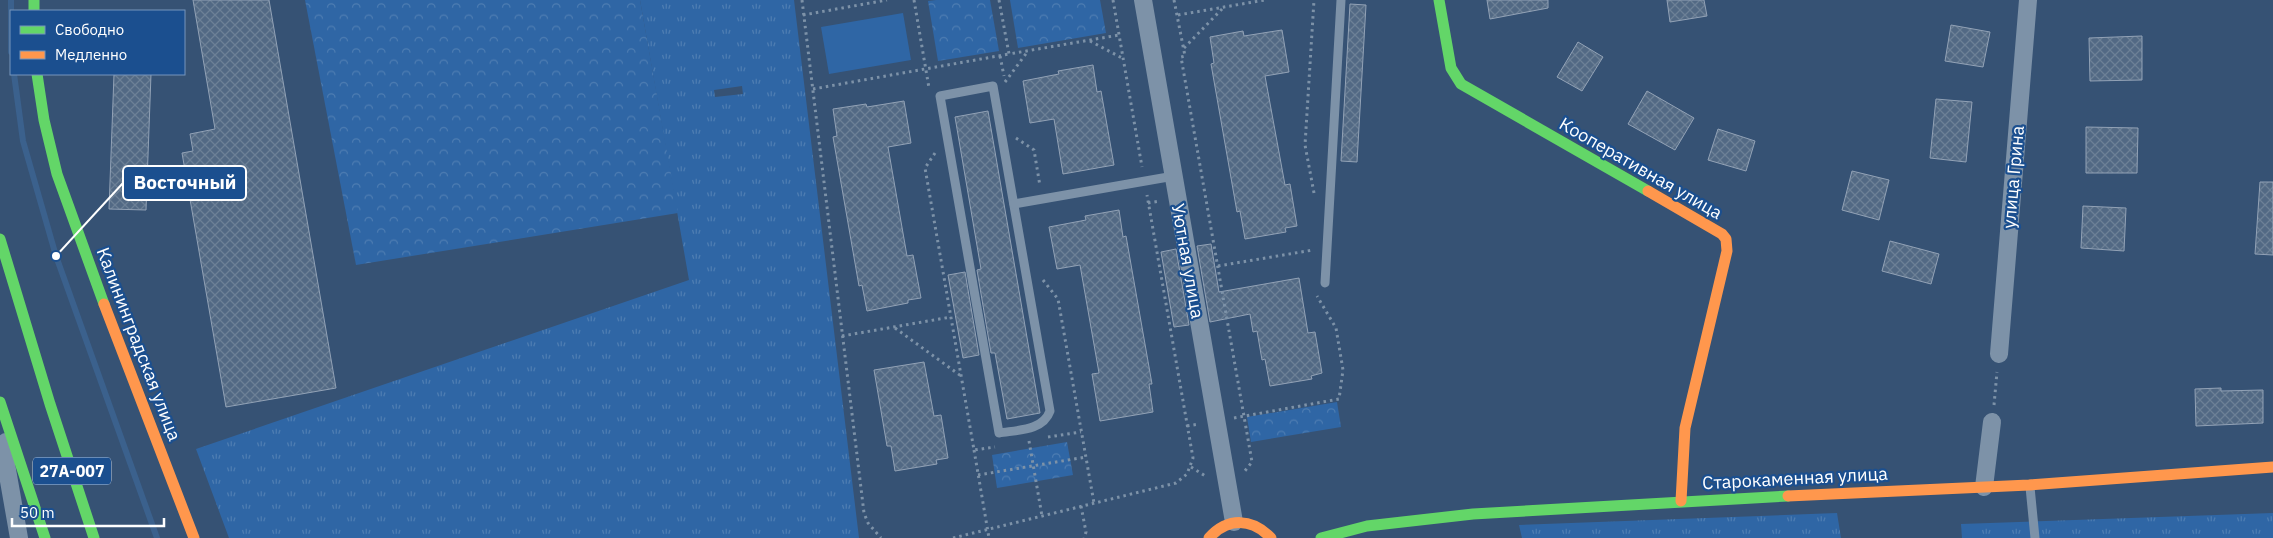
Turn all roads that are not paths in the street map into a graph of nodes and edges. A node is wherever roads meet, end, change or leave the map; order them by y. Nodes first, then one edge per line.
1 (1143, 0) edge
2 (1341, 0) edge
3 (1439, 0) edge
4 (2028, 0) edge
5 (37, 75) edge
6 (1174, 176) junction
7 (1014, 204) junction
8 (0, 239) edge
9 (1325, 283) dead end
10 (1999, 354) road end
11 (2, 410) edge
12 (1992, 422) road end
13 (2273, 467) edge
14 (2029, 484) junction
15 (1984, 487) junction
16 (1681, 501) junction
17 (1234, 522) junction
18 (20, 538) edge
19 (45, 538) edge
20 (94, 538) edge
21 (194, 538) edge
22 (1209, 538) edge
23 (1271, 538) edge
24 (1321, 538) edge
25 (2035, 538) edge

1 - 6 street, Уютная улица
2 - 9 lane
3 - 16 main road, Кооперативная улица
4 - 10 street, улица Грина
5 - 21 main road, Калининградская улица
6 - 7 lane
6 - 17 street, Уютная улица
7 - 7 lane
8 - 20 main road, 27А-007
11 - 18 street
11 - 19 main road, 27А-007
12 - 15 street
13 - 14 main road, Старокаменная улица
14 - 15 main road, Старокаменная улица
14 - 25 lane
15 - 16 main road, Старокаменная улица
16 - 24 main road, Старокаменная улица
17 - 22 main road
17 - 23 main road

